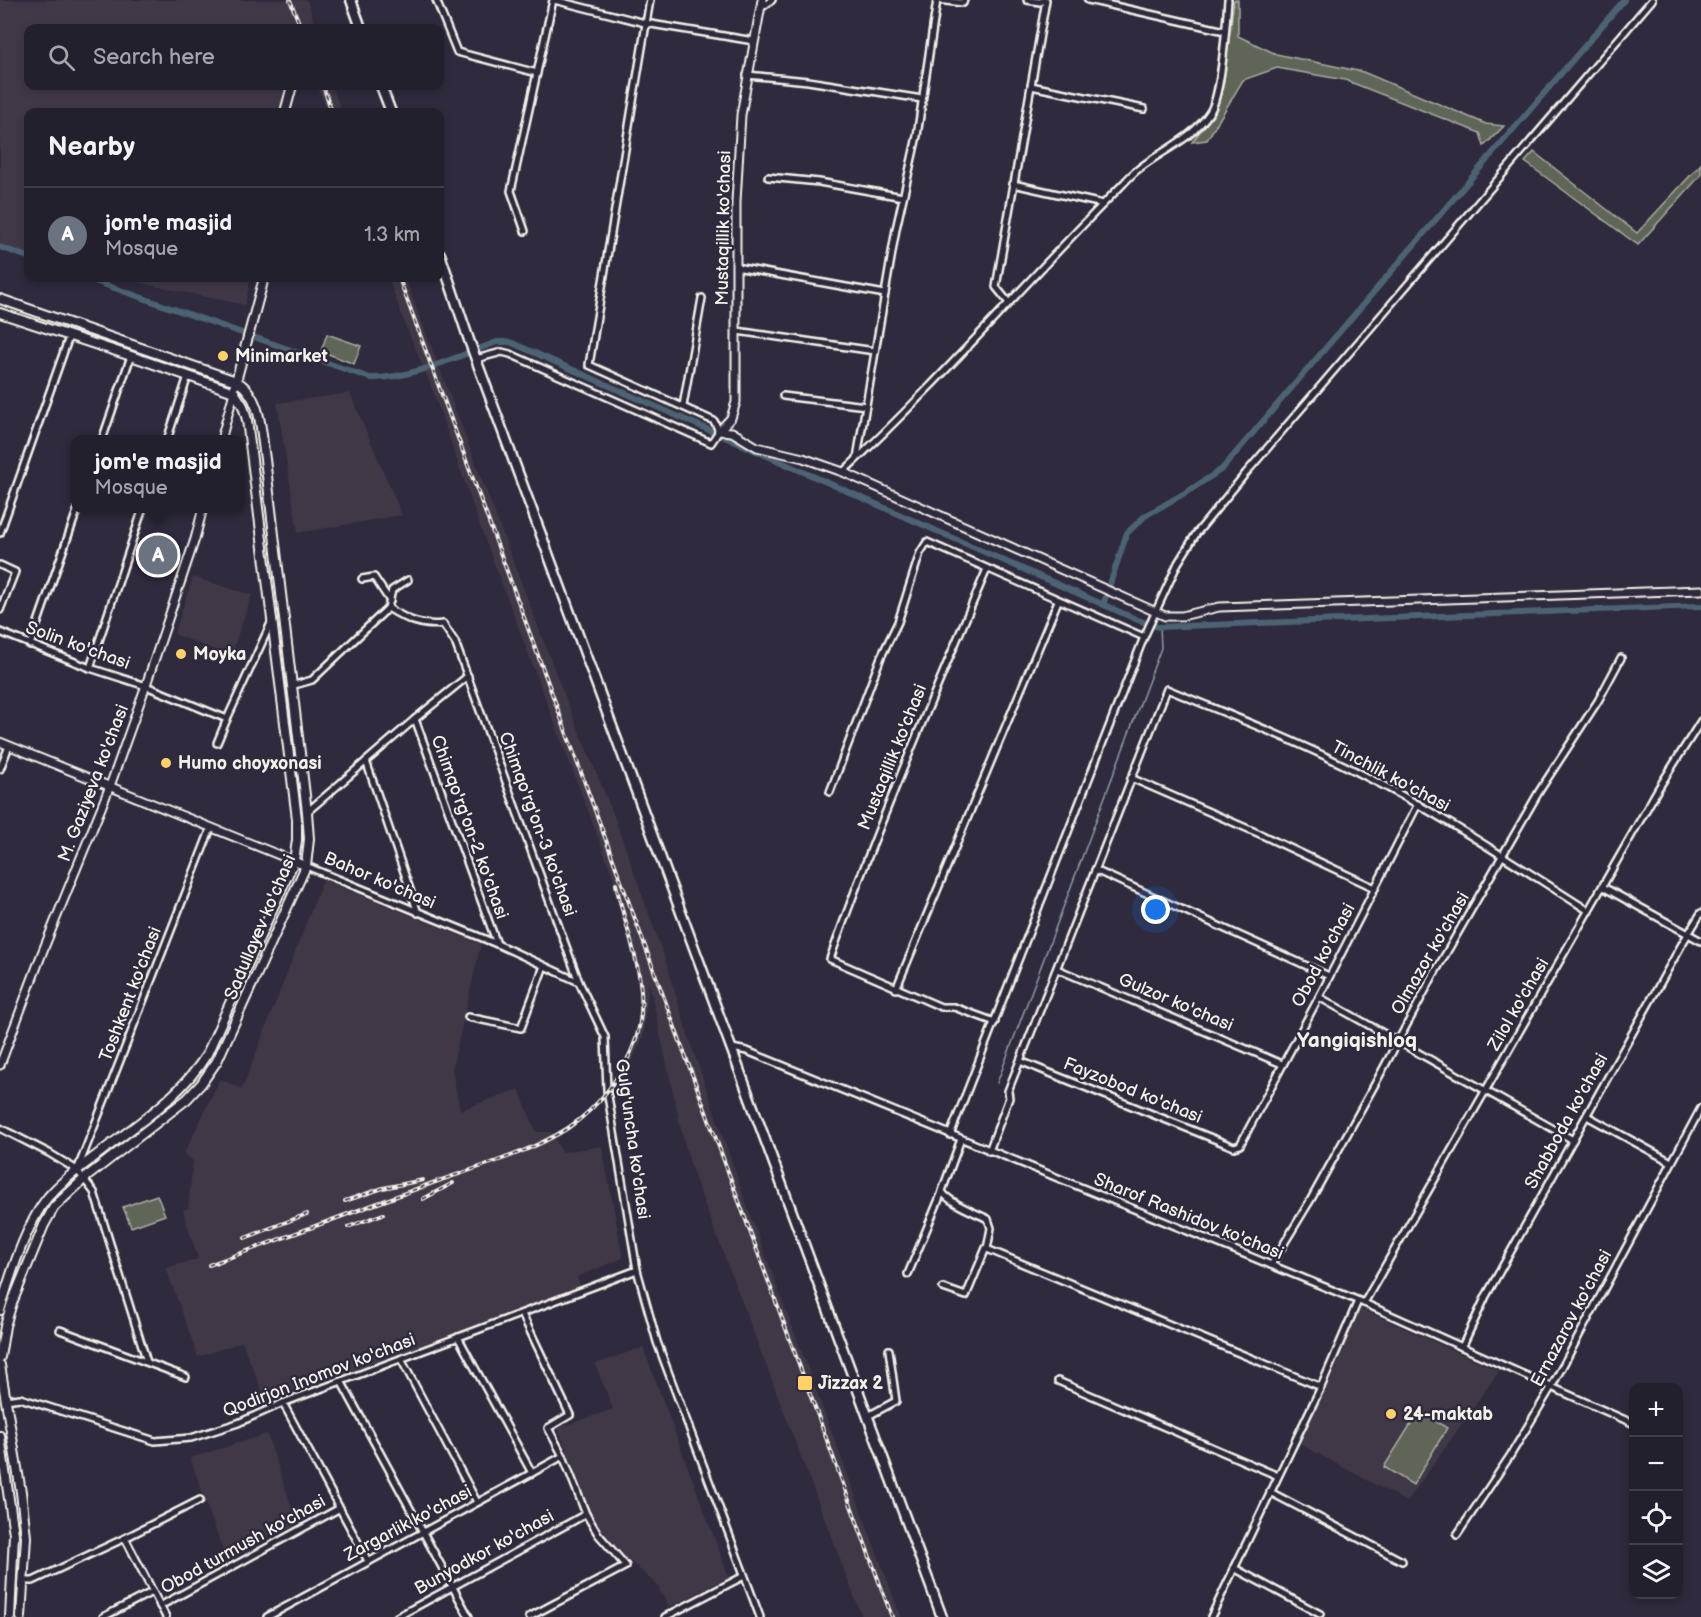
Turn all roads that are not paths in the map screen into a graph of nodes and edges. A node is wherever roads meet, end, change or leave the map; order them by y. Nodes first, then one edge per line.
1 (351, 0) edge
2 (436, 0) edge
3 (554, 0) edge
4 (650, 0) edge
5 (772, 0) edge
6 (937, 0) edge
7 (964, 0) edge
8 (1027, 0) edge
9 (1045, 0) edge
10 (1088, 0) edge
11 (1228, 0) edge
12 (1652, 0) edge
13 (762, 4) edge
14 (355, 10) junction
15 (645, 23) junction
16 (354, 24) edge
17 (360, 24) edge
18 (1226, 31) junction
19 (754, 41) junction
20 (537, 73) junction
21 (747, 75) junction
22 (1031, 86) junction
23 (291, 90) edge
24 (383, 90) edge
25 (922, 99) junction
26 (286, 108) edge
27 (389, 108) edge
28 (1144, 109) dead end
29 (768, 177) dead end
30 (1013, 184) junction
31 (903, 197) junction
32 (1103, 204) junction
33 (525, 231) dead end
34 (444, 266) edge
35 (736, 267) junction
36 (263, 282) edge
37 (885, 294) junction
38 (702, 297) dead end
39 (0, 299) edge
40 (1009, 303) junction
41 (0, 313) edge
42 (737, 331) junction
43 (69, 337) junction
44 (875, 351) junction
45 (131, 356) junction
46 (476, 358) junction
47 (188, 376) junction
48 (236, 381) junction
49 (234, 392) junction
50 (783, 396) dead end
51 (683, 406) junction
52 (866, 406) junction
53 (719, 432) junction
54 (104, 435) edge
55 (168, 435) edge
56 (222, 435) edge
57 (857, 458) junction
58 (843, 472) junction
59 (76, 513) edge
60 (141, 513) edge
61 (202, 513) edge
62 (0, 533) edge
63 (0, 565) edge
64 (987, 569) junction
65 (362, 579) dead end
66 (408, 580) dead end
67 (1701, 590) edge
68 (1059, 601) junction
69 (389, 604) junction
70 (0, 610) edge
71 (1157, 612) junction
72 (272, 620) junction
73 (0, 632) edge
74 (1144, 637) junction
75 (30, 645) junction
76 (1621, 658) dead end
77 (90, 668) junction
78 (468, 676) junction
79 (146, 686) junction
80 (291, 686) junction
81 (226, 719) junction
82 (414, 719) junction
83 (1701, 721) edge
84 (0, 742) edge
85 (217, 743) dead end
86 (9, 746) junction
87 (366, 761) junction
88 (0, 769) edge
89 (1131, 778) junction
90 (110, 786) junction
91 (830, 792) dead end
92 (1418, 804) junction
93 (308, 812) junction
94 (211, 828) junction
95 (1503, 857) junction
96 (294, 861) junction
97 (306, 866) junction
98 (1095, 870) junction
99 (1603, 887) junction
100 (1375, 888) junction
101 (1589, 911) junction
102 (418, 913) junction
103 (1701, 913) edge
104 (1688, 933) junction
105 (1701, 941) edge
106 (496, 944) junction
107 (544, 966) junction
108 (1057, 969) junction
109 (1329, 976) junction
110 (579, 982) junction
111 (896, 989) junction
112 (1319, 997) junction
113 (468, 1017) dead end
114 (995, 1022) junction
115 (1398, 1040) junction
116 (730, 1048) junction
117 (1020, 1061) junction
118 (1282, 1064) junction
119 (0, 1065) edge
120 (1485, 1091) junction
121 (1701, 1108) edge
122 (1587, 1116) junction
123 (0, 1128) edge
124 (950, 1134) junction
125 (961, 1139) junction
126 (1573, 1140) junction
127 (1234, 1147) joint
128 (989, 1150) junction
129 (1671, 1162) junction
130 (77, 1170) junction
131 (85, 1178) junction
132 (942, 1191) junction
133 (986, 1248) junction
134 (1271, 1265) junction
135 (637, 1270) junction
136 (908, 1274) dead end
137 (943, 1288) dead end
138 (1361, 1302) junction
139 (0, 1310) edge
140 (522, 1314) junction
141 (60, 1330) dead end
142 (458, 1338) junction
143 (1462, 1347) junction
144 (889, 1350) dead end
145 (0, 1357) edge
146 (401, 1359) junction
147 (147, 1362) junction
148 (0, 1365) edge
149 (186, 1377) dead end
150 (341, 1381) junction
151 (1059, 1381) dead end
152 (1552, 1386) junction
153 (1321, 1387) junction
154 (5, 1400) junction
155 (283, 1403) junction
156 (868, 1416) junction
157 (1629, 1422) edge
158 (0, 1436) edge
159 (563, 1456) junction
160 (532, 1473) junction
161 (1278, 1476) junction
162 (1270, 1492) junction
163 (200, 1500) dead end
164 (477, 1502) junction
165 (340, 1508) junction
166 (586, 1514) junction
167 (423, 1532) junction
168 (1457, 1535) dead end
169 (125, 1538) junction
170 (368, 1561) junction
171 (1402, 1561) dead end
172 (1234, 1568) junction
173 (744, 1576) junction
174 (24, 1581) junction
175 (452, 1587) junction
176 (153, 1592) junction
177 (160, 1606) junction
178 (279, 1610) junction
179 (1320, 1614) dead end
180 (9, 1617) edge
181 (21, 1617) edge
182 (103, 1617) edge
183 (166, 1617) edge
184 (267, 1617) edge
185 (282, 1617) edge
186 (397, 1617) edge
187 (469, 1617) edge
188 (529, 1617) edge
189 (665, 1617) edge
190 (759, 1617) edge
191 (942, 1617) edge
192 (1211, 1617) edge

1 - 14 main road
2 - 20 street
3 - 15 street
3 - 20 street
4 - 15 street
5 - 13 street, Mustaqillik ko'chasi
6 - 7 street
6 - 25 street
8 - 9 street
9 - 22 street
10 - 18 street
11 - 18 street
12 - 71 street
13 - 19 street, Mustaqillik ko'chasi
14 - 16 main road
14 - 17 main road
15 - 19 street
15 - 51 street
18 - 32 street
19 - 21 street, Mustaqillik ko'chasi
20 - 33 street
21 - 25 street
21 - 35 street, Mustaqillik ko'chasi
22 - 28 street
22 - 30 street
23 - 26 main road
24 - 27 main road
25 - 31 street
29 - 31 street
30 - 32 street
30 - 40 street
31 - 37 street
32 - 40 street
34 - 46 main road
35 - 37 street
35 - 42 street, Mustaqillik ko'chasi
36 - 48 main road
37 - 44 street
38 - 51 street
39 - 48 main road
40 - 57 street
41 - 43 main road
42 - 44 street
42 - 53 street, Mustaqillik ko'chasi
43 - 45 main road
43 - 62 street
44 - 52 street
45 - 47 main road
45 - 54 street
46 - 53 street, Mustaqillik ko'chasi
46 - 116 main road
47 - 49 main road
47 - 55 street
48 - 49 main road
48 - 80 main road, Sadullayev ko'chasi
49 - 56 street
49 - 72 main road
50 - 52 street
51 - 53 street
52 - 57 street
53 - 58 street
57 - 58 street
58 - 71 street
59 - 75 street
60 - 77 street
61 - 79 street, M. Gaziyeva ko'chasi
63 - 70 street
64 - 68 street
64 - 91 street
64 - 111 street, Mustaqillik ko'chasi
65 - 69 street
66 - 69 street
67 - 71 street
68 - 74 street
68 - 111 street
69 - 78 street, Chimqo'rg'on-3 ko'chasi
69 - 80 street
71 - 74 street
72 - 81 street
72 - 96 main road
73 - 75 street, Solin ko'chasi
74 - 114 street
75 - 77 street, Solin ko'chasi
76 - 95 street, Olmazor ko'chasi
77 - 79 street, Solin ko'chasi
78 - 82 street
78 - 110 street, Chimqo'rg'on-3 ko'chasi
79 - 81 street, Solin ko'chasi
79 - 90 street, M. Gaziyeva ko'chasi
80 - 93 main road, Sadullayev ko'chasi
81 - 85 street
82 - 87 street
82 - 106 street, Chimqo'rg'on-2 ko'chasi
83 - 99 street, Zilol ko'chasi
84 - 86 street, Bahor ko'chasi
86 - 88 street
86 - 90 street, Bahor ko'chasi
87 - 93 street
87 - 102 street
89 - 92 street, Tinchlik ko'chasi
89 - 98 street
89 - 100 street
90 - 94 street, Bahor ko'chasi
90 - 119 street, M. Gaziyeva ko'chasi
92 - 95 street, Tinchlik ko'chasi
92 - 100 street, Obod ko'chasi
93 - 97 main road, Sadullayev ko'chasi
94 - 96 street, Bahor ko'chasi
94 - 130 street, Toshkent ko'chasi
95 - 101 street, Tinchlik ko'chasi
95 - 115 street, Olmazor ko'chasi
96 - 97 street, Bahor ko'chasi
96 - 130 main road
97 - 102 street, Bahor ko'chasi
97 - 131 main road, Sadullayev ko'chasi
98 - 108 street
98 - 109 street
99 - 101 street, Zilol ko'chasi
99 - 104 street
100 - 109 street, Obod ko'chasi
101 - 120 street, Zilol ko'chasi
102 - 106 street, Bahor ko'chasi
103 - 104 street, Shabboda ko'chasi
104 - 105 street
104 - 122 street, Shabboda ko'chasi
106 - 107 street, Bahor ko'chasi
107 - 110 street, Bahor ko'chasi
107 - 113 street
108 - 117 street
108 - 118 street, Gulzor ko'chasi
109 - 112 street, Obod ko'chasi
110 - 135 street, Gulg'uncha ko'chasi
111 - 114 street
112 - 115 street
112 - 118 street, Obod ko'chasi
114 - 124 street
115 - 120 street
115 - 134 street, Olmazor ko'chasi
116 - 124 street, Sharof Rashidov ko'chasi
116 - 156 main road
117 - 127 street, Fayzobod ko'chasi
117 - 128 street
118 - 127 street, Obod ko'chasi
120 - 126 street
120 - 138 street, Zilol ko'chasi
121 - 129 street, Ernazarov ko'chasi
122 - 126 street, Shabboda ko'chasi
122 - 129 street
123 - 130 street
124 - 125 street, Sharof Rashidov ko'chasi
125 - 128 street, Sharof Rashidov ko'chasi
125 - 132 street
126 - 143 street, Shabboda ko'chasi
128 - 134 street, Sharof Rashidov ko'chasi
129 - 152 street, Ernazarov ko'chasi
130 - 131 street
130 - 139 main road
131 - 145 main road, Sadullayev ko'chasi
131 - 147 street
132 - 133 street
132 - 136 street
133 - 137 street
133 - 153 street
134 - 138 street, Sharof Rashidov ko'chasi
135 - 140 street, Qodirjon Inomov ko'chasi
135 - 173 street, Gulg'uncha ko'chasi
138 - 143 street, Sharof Rashidov ko'chasi
138 - 153 street, Zilol ko'chasi
140 - 142 street, Qodirjon Inomov ko'chasi
140 - 159 street
141 - 147 street
142 - 146 street, Qodirjon Inomov ko'chasi
142 - 160 street
143 - 152 street, Sharof Rashidov ko'chasi
144 - 156 street
146 - 150 street, Qodirjon Inomov ko'chasi
146 - 164 street
147 - 149 street
148 - 154 main road
150 - 155 street, Qodirjon Inomov ko'chasi
150 - 167 street
151 - 161 street
152 - 157 street, Sharof Rashidov ko'chasi
152 - 168 street, Ernazarov ko'chasi
153 - 161 street, Zilol ko'chasi
154 - 155 street, Qodirjon Inomov ko'chasi
154 - 174 main road
155 - 165 street
156 - 191 main road
158 - 180 main road
159 - 160 street, Zargarlik ko'chasi
159 - 166 street
160 - 164 street, Zargarlik ko'chasi
161 - 162 street, Zilol ko'chasi
162 - 171 street
162 - 172 street, Zilol ko'chasi
163 - 169 street
164 - 167 street, Zargarlik ko'chasi
165 - 170 street
165 - 177 street, Obod turmush ko'chasi
166 - 175 street, Bunyodkor ko'chasi
166 - 188 street
167 - 170 street, Zargarlik ko'chasi
167 - 175 street
169 - 174 street
169 - 176 street
170 - 178 street, Zargarlik ko'chasi
172 - 179 street
172 - 192 street, Zilol ko'chasi
173 - 189 street
173 - 190 street, Gulg'uncha ko'chasi
174 - 181 main road
175 - 186 street, Bunyodkor ko'chasi
175 - 187 street
176 - 177 street
176 - 182 street, Obod turmush ko'chasi
177 - 183 street
178 - 184 street, Zargarlik ko'chasi
178 - 185 street

